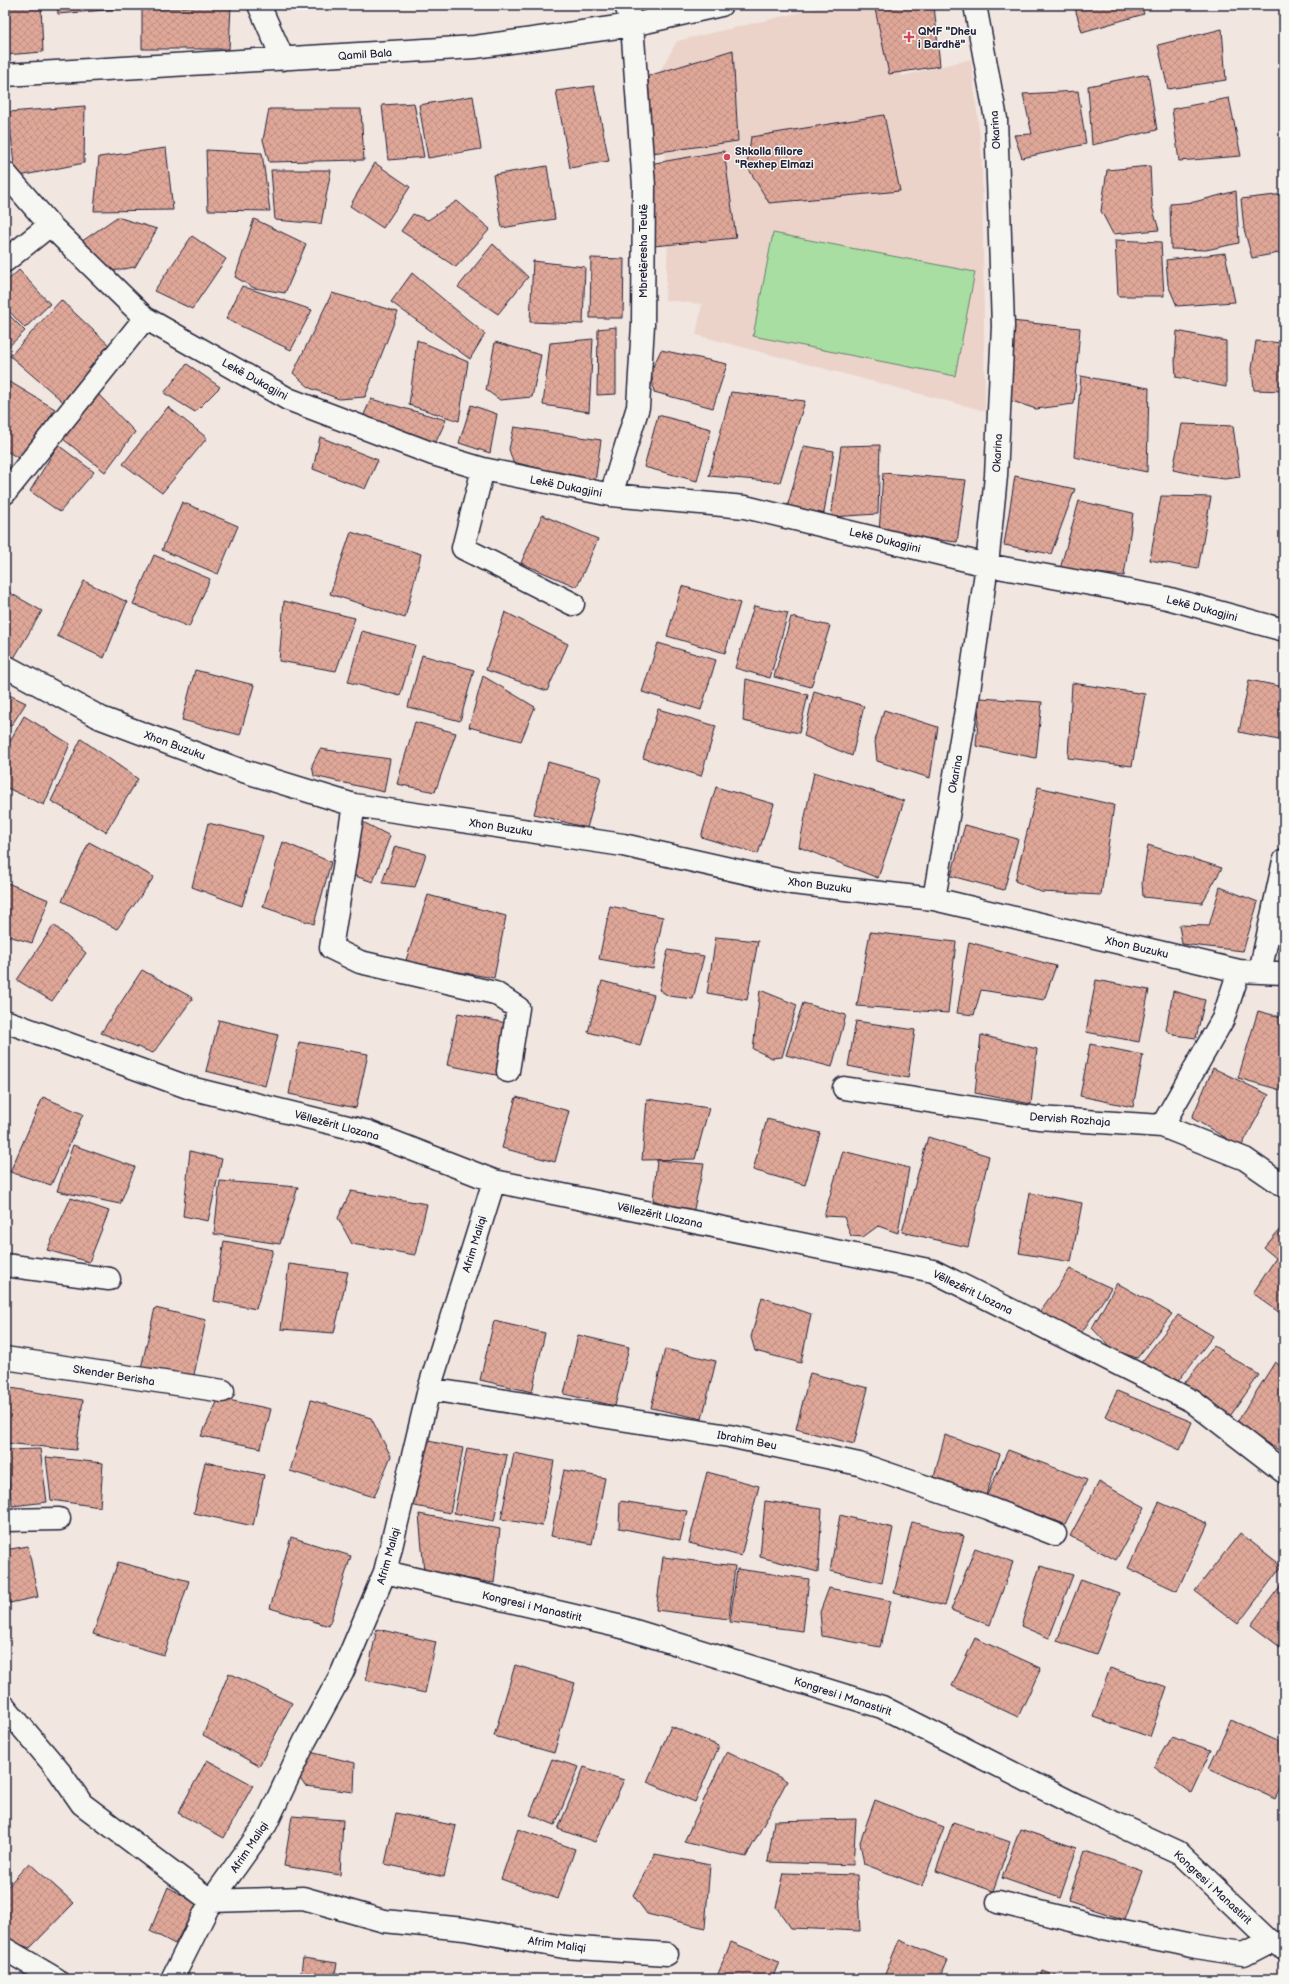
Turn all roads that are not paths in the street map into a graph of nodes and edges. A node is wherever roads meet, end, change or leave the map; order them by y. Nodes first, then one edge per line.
1 (259, 5) edge
2 (626, 5) edge
3 (721, 5) edge
4 (975, 5) edge
5 (632, 25) junction
6 (283, 59) junction
7 (5, 75) edge
8 (5, 173) edge
9 (50, 225) junction
10 (5, 260) edge
11 (145, 318) junction
12 (482, 469) junction
13 (5, 493) edge
14 (611, 495) junction
15 (987, 565) junction
16 (573, 604) dead end
17 (1284, 630) edge
18 (5, 666) edge
19 (354, 805) junction
20 (1284, 861) edge
21 (934, 899) junction
22 (1249, 971) junction
23 (1284, 973) edge
24 (5, 1021) edge
25 (508, 1071) dead end
26 (844, 1088) dead end
27 (1162, 1126) junction
28 (494, 1181) junction
29 (1284, 1186) edge
30 (5, 1265) edge
31 (109, 1279) dead end
32 (5, 1358) edge
33 (429, 1389) junction
34 (224, 1391) dead end
35 (1284, 1472) edge
36 (59, 1519) dead end
37 (5, 1520) edge
38 (1055, 1534) dead end
39 (386, 1572) junction
40 (5, 1707) edge
41 (212, 1901) junction
42 (998, 1902) dead end
43 (1277, 1944) edge
44 (5, 1949) edge
45 (667, 1954) dead end
46 (56, 1979) edge
47 (172, 1979) edge

1 - 6 street
2 - 5 street, Mbretëresha Teutë
3 - 5 street, Qamil Bala
4 - 15 street, Okarina
5 - 6 street, Qamil Bala
5 - 14 street, Mbretëresha Teutë
6 - 7 street, Qamil Bala
8 - 9 street, Lekë Dukagjini
9 - 10 street
9 - 11 street, Lekë Dukagjini
11 - 12 street, Lekë Dukagjini
11 - 13 street
12 - 14 street, Lekë Dukagjini
12 - 16 street
14 - 15 street, Lekë Dukagjini
15 - 17 street, Lekë Dukagjini
15 - 21 street, Okarina
18 - 19 street, Xhon Buzuku
19 - 21 street, Xhon Buzuku
19 - 25 street
20 - 22 street
21 - 22 street, Xhon Buzuku
22 - 23 street, Xhon Buzuku
22 - 27 street
24 - 28 street, Vëllezërit Llozana
26 - 27 street, Dervish Rozhaja
27 - 29 street, Dervish Rozhaja
28 - 33 street, Afrim Maliqi
28 - 35 street, Vëllezërit Llozana
30 - 31 street
32 - 34 street, Skender Berisha
33 - 38 street, Ibrahim Beu
33 - 39 street, Afrim Maliqi
36 - 37 street
39 - 41 street, Afrim Maliqi
39 - 43 street, Kongresi i Manastirit
40 - 41 street
41 - 45 street, Afrim Maliqi
41 - 47 street, Afrim Maliqi
42 - 43 street, Kongresi i Manastirit
44 - 46 street

